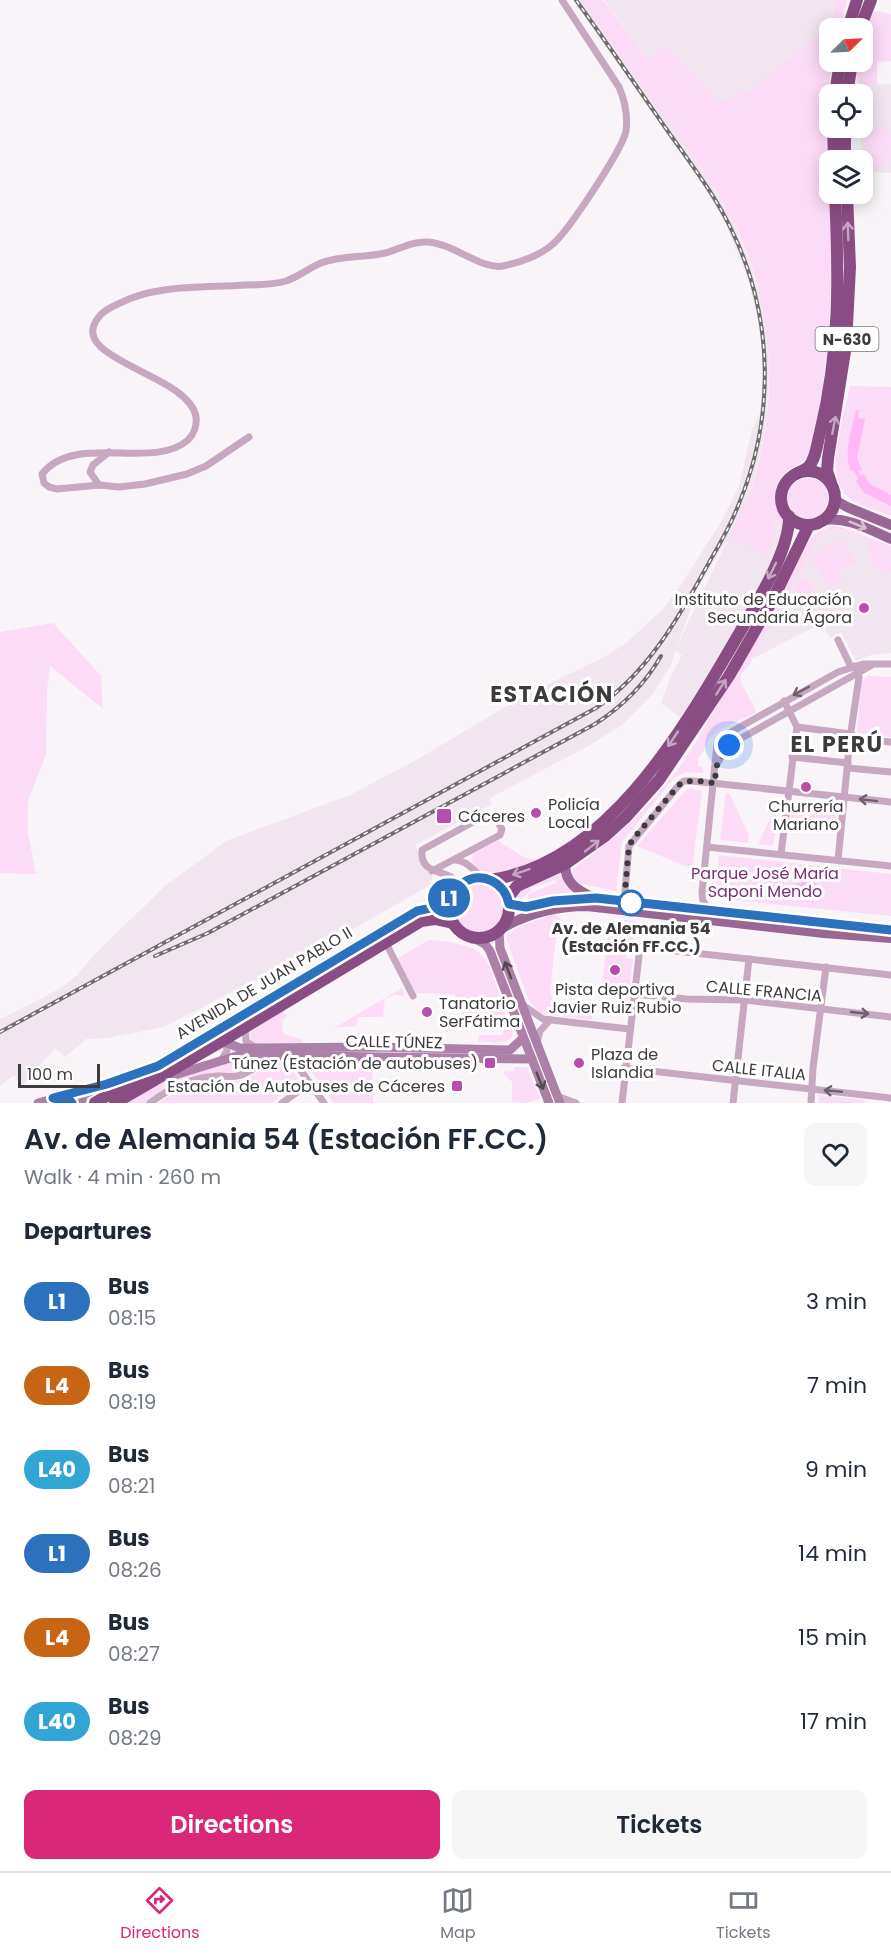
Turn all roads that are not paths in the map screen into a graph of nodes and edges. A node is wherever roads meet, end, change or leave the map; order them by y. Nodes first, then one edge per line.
1 (562, 0) edge
2 (857, 0) edge
3 (871, 0) edge
4 (851, 18) edge
5 (864, 18) edge
6 (835, 204) edge
7 (847, 204) edge
8 (249, 437) dead end
9 (110, 452) junction
10 (796, 474) junction
11 (831, 483) junction
12 (99, 485) junction
13 (835, 500) junction
14 (789, 516) junction
15 (824, 520) junction
16 (808, 525) junction
17 (891, 525) edge
18 (891, 539) edge
19 (838, 640) dead end
20 (874, 664) junction
21 (891, 664) edge
22 (851, 667) junction
23 (856, 675) junction
24 (842, 682) junction
25 (856, 688) junction
26 (782, 702) junction
27 (788, 713) junction
28 (797, 727) junction
29 (724, 736) junction
30 (851, 736) junction
31 (891, 742) edge
32 (729, 745) junction
33 (792, 757) junction
34 (848, 765) junction
35 (716, 767) junction
36 (891, 772) edge
37 (715, 783) junction
38 (788, 790) junction
39 (844, 797) junction
40 (891, 802) edge
41 (707, 847) junction
42 (473, 849) junction
43 (781, 855) junction
44 (838, 860) junction
45 (450, 862) junction
46 (467, 864) junction
47 (565, 864) junction
48 (891, 866) edge
49 (432, 871) junction
50 (448, 875) junction
51 (488, 879) junction
52 (454, 892) junction
53 (702, 893) junction
54 (596, 898) junction
55 (508, 901) junction
56 (628, 903) junction
57 (691, 909) junction
58 (710, 911) junction
59 (453, 923) junction
60 (501, 929) junction
61 (891, 930) edge
62 (473, 938) junction
63 (891, 938) edge
64 (388, 947) dead end
65 (749, 959) junction
66 (826, 967) junction
67 (891, 975) edge
68 (634, 994) junction
69 (413, 996) dead end
70 (745, 1000) junction
71 (520, 1002) junction
72 (821, 1009) junction
73 (891, 1017) edge
74 (550, 1020) junction
75 (246, 1026) junction
76 (629, 1029) junction
77 (523, 1038) junction
78 (221, 1039) junction
79 (537, 1046) junction
80 (254, 1047) junction
81 (300, 1047) junction
82 (278, 1051) junction
83 (376, 1052) junction
84 (498, 1054) junction
85 (240, 1055) junction
86 (290, 1055) junction
87 (532, 1059) junction
88 (221, 1060) junction
89 (158, 1066) junction
90 (624, 1068) junction
91 (243, 1074) junction
92 (154, 1081) junction
93 (735, 1081) junction
94 (310, 1083) junction
95 (107, 1084) junction
96 (812, 1090) junction
97 (53, 1098) junction
98 (891, 1098) edge
99 (555, 1101) edge
100 (38, 1103) edge
101 (72, 1103) edge
102 (81, 1103) edge
103 (95, 1103) edge
104 (115, 1103) edge
105 (150, 1103) edge
106 (282, 1103) edge
107 (324, 1103) edge
108 (574, 1103) edge
109 (622, 1103) edge
110 (733, 1103) edge
111 (811, 1103) edge

1 - 9 street
2 - 4 highway
3 - 5 highway
6 - 10 highway, N-630
11 -> 7 highway, N-630
8 - 12 street
9 - 12 street
9 - 12 street
10 - 11 highway
10 - 14 highway, N-630
11 - 13 highway, N-630
13 - 15 highway
13 - 17 main road
14 - 16 highway
14 -> 51 highway, N-630
15 - 16 highway
15 -> 18 main road
47 -> 16 highway
19 - 22 street
20 - 21 street
20 - 22 street
20 - 23 street
22 - 23 street
22 -> 26 street
23 - 24 street
23 - 25 street
24 - 25 street
24 - 27 street
25 - 30 street
26 - 27 street
26 - 29 street
27 - 28 street
27 - 32 street
28 - 30 street
28 - 33 street
29 - 32 street
29 - 35 street
30 - 31 street
30 - 34 street
32 - 35 street
33 - 34 street
33 - 38 street
34 - 36 street
34 - 39 street
35 - 37 street
37 - 38 street
37 - 41 street
37 - 56 street
38 - 39 street
38 - 43 street
40 -> 39 street
39 - 44 street
41 - 43 street
41 - 53 street
42 - 45 street
42 - 46 street
42 - 49 street
43 - 44 street
44 - 48 street
45 - 46 street
45 - 49 street
45 - 50 street
46 - 51 street
47 - 54 main road
47 - 55 highway
49 - 50 street
50 - 52 street
51 - 52 highway, N-630
51 - 55 highway
52 - 59 highway
52 - 78 highway, AVENIDA DE JUAN PABLO II / N-630
53 - 57 street
53 - 58 street
54 - 55 main road
54 - 56 main road
55 - 60 highway
56 - 57 main road
57 - 58 main road
58 - 61 main road
59 - 62 highway
59 - 75 highway, AVENIDA DE JUAN PABLO II / N-630
60 - 62 highway
60 - 63 main road
71 -> 60 main road
62 - 77 main road
64 - 69 street
65 - 66 street
65 - 68 street
65 - 70 street
66 - 67 street
66 - 72 street
68 - 70 street, CALLE FRANCIA
68 - 76 street
70 - 72 street, CALLE FRANCIA
70 - 93 street
71 - 74 street
71 - 79 main road
72 -> 73 street, CALLE FRANCIA
72 - 96 street
74 - 76 street
74 - 79 street
75 - 78 highway, AVENIDA DE JUAN PABLO II / N-630
75 - 80 street
76 - 90 street
77 - 84 main road, CALLE TÚNEZ
77 - 87 main road
78 - 80 main road, CALLE TÚNEZ
78 - 88 street
78 - 89 highway, AVENIDA DE JUAN PABLO II / N-630
78 - 92 highway, AVENIDA DE JUAN PABLO II / N-630
79 - 99 main road
80 - 82 main road, CALLE TÚNEZ
81 - 82 main road, CALLE TÚNEZ
81 - 83 main road, CALLE TÚNEZ
81 - 86 street
82 - 85 main road, CALLE TÚNEZ
82 - 86 main road, CALLE TÚNEZ
82 - 91 street
83 - 84 main road, CALLE TÚNEZ
83 - 86 main road, CALLE TÚNEZ
84 - 87 main road, CALLE TÚNEZ
85 - 88 main road, CALLE TÚNEZ
85 - 91 street
86 - 94 street
87 -> 99 main road
88 - 92 main road, CALLE TÚNEZ
89 - 95 main road
89 - 103 highway, AVENIDA DE JUAN PABLO II / N-630
90 - 93 street, CALLE ITALIA
90 - 109 street
91 - 105 street
92 - 104 highway, AVENIDA DE JUAN PABLO II / N-630
93 - 96 street, CALLE ITALIA
93 - 110 street
94 - 106 street
94 - 107 street
95 - 97 main road
95 - 102 main road
98 -> 96 street, CALLE ITALIA
96 - 111 street
97 - 100 main road
97 - 101 main road
99 - 108 street

